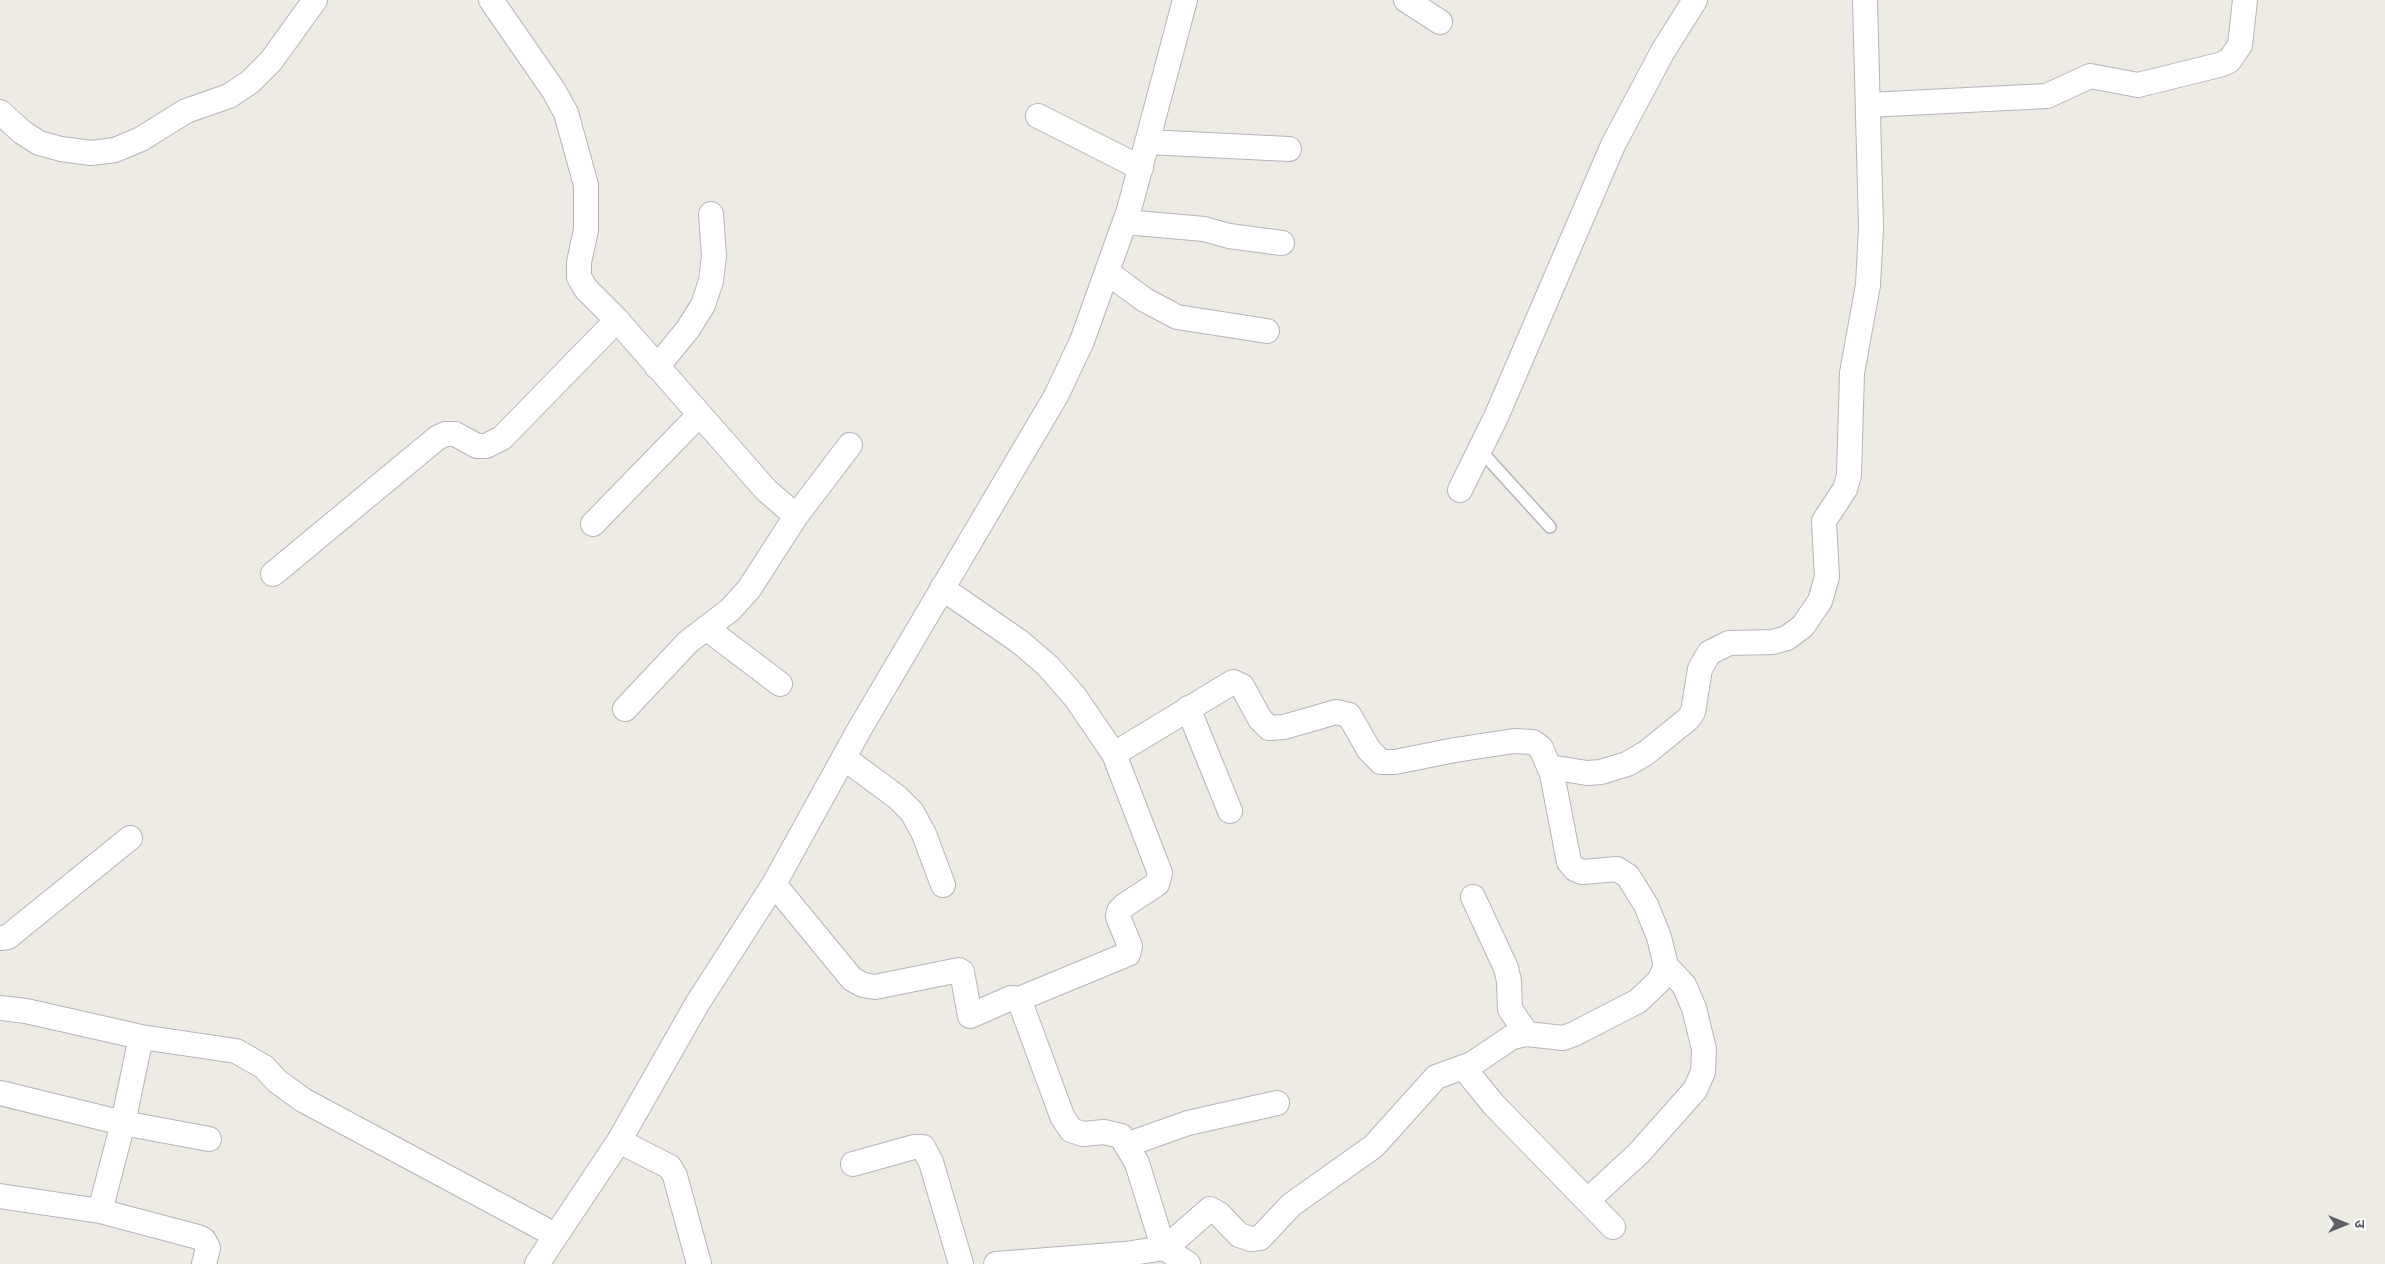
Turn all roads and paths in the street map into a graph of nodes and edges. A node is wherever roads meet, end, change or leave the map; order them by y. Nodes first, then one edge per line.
1 (315, 0) edge
2 (491, 0) edge
3 (1184, 0) edge
4 (1406, 0) edge
5 (1695, 0) edge
6 (1864, 0) edge
7 (2245, 0) edge
8 (1440, 22) dead end
9 (1868, 105) junction
10 (0, 112) edge
11 (1038, 116) dead end
12 (1148, 142) junction
13 (1289, 149) dead end
14 (1140, 168) junction
15 (711, 214) dead end
16 (1125, 222) junction
17 (1282, 243) dead end
18 (1108, 273) junction
19 (617, 320) junction
20 (1267, 332) dead end
21 (657, 366) junction
22 (699, 415) junction
23 (850, 445) dead end
24 (1480, 450) junction
25 (1460, 490) dead end
26 (796, 516) junction
27 (592, 524) dead end
28 (1550, 527) dead end
29 (273, 574) dead end
30 (942, 588) junction
31 (706, 628) junction
32 (780, 684) dead end
33 (1188, 708) junction
34 (625, 709) dead end
35 (1114, 754) junction
36 (844, 758) junction
37 (1550, 767) junction
38 (1230, 811) dead end
39 (130, 838) dead end
40 (774, 884) junction
41 (943, 885) dead end
42 (1473, 897) dead end
43 (0, 938) edge
44 (1666, 966) junction
45 (1019, 999) junction
46 (0, 1008) edge
47 (1527, 1034) junction
48 (141, 1037) junction
49 (1463, 1067) junction
50 (0, 1093) edge
51 (1278, 1102) dead end
52 (123, 1123) junction
53 (209, 1139) dead end
54 (619, 1140) junction
55 (1126, 1145) junction
56 (853, 1164) dead end
57 (0, 1196) edge
58 (1588, 1200) junction
59 (100, 1211) junction
60 (1613, 1227) dead end
61 (555, 1235) junction
62 (1163, 1246) junction
63 (204, 1264) edge
64 (537, 1264) edge
65 (699, 1264) edge
66 (961, 1264) edge
67 (996, 1264) edge
68 (1188, 1264) edge

1 - 10 street
2 - 19 street
3 - 12 street
4 - 8 street
5 - 24 street
6 - 9 street
7 - 9 street
9 - 37 street
11 - 14 street
12 - 13 street
12 - 14 street
14 - 16 street
15 - 21 street
16 - 17 street
16 - 18 street
18 - 20 street
18 - 30 street
19 - 21 street
19 - 29 street
21 - 22 street
22 - 26 street
22 - 27 street
23 - 26 street
24 - 25 street
24 - 28 lane
26 - 31 street
30 - 35 street
30 - 36 street
31 - 32 street
31 - 34 street
33 - 35 street
33 - 37 street
33 - 38 street
35 - 45 street
36 - 40 street
36 - 41 street
37 - 44 street
39 - 43 street
40 - 45 street
40 - 54 street
42 - 47 street
44 - 47 street
44 - 58 street
45 - 55 street
46 - 48 street
47 - 49 street
48 - 52 street
48 - 61 street
49 - 58 street
49 - 62 street
50 - 52 street
51 - 55 street
52 - 53 street
52 - 59 street
54 - 61 street
54 - 65 street
55 - 62 street
56 - 66 street
57 - 59 street
58 - 60 street
59 - 63 street
61 - 64 street
62 - 67 street
62 - 68 street

